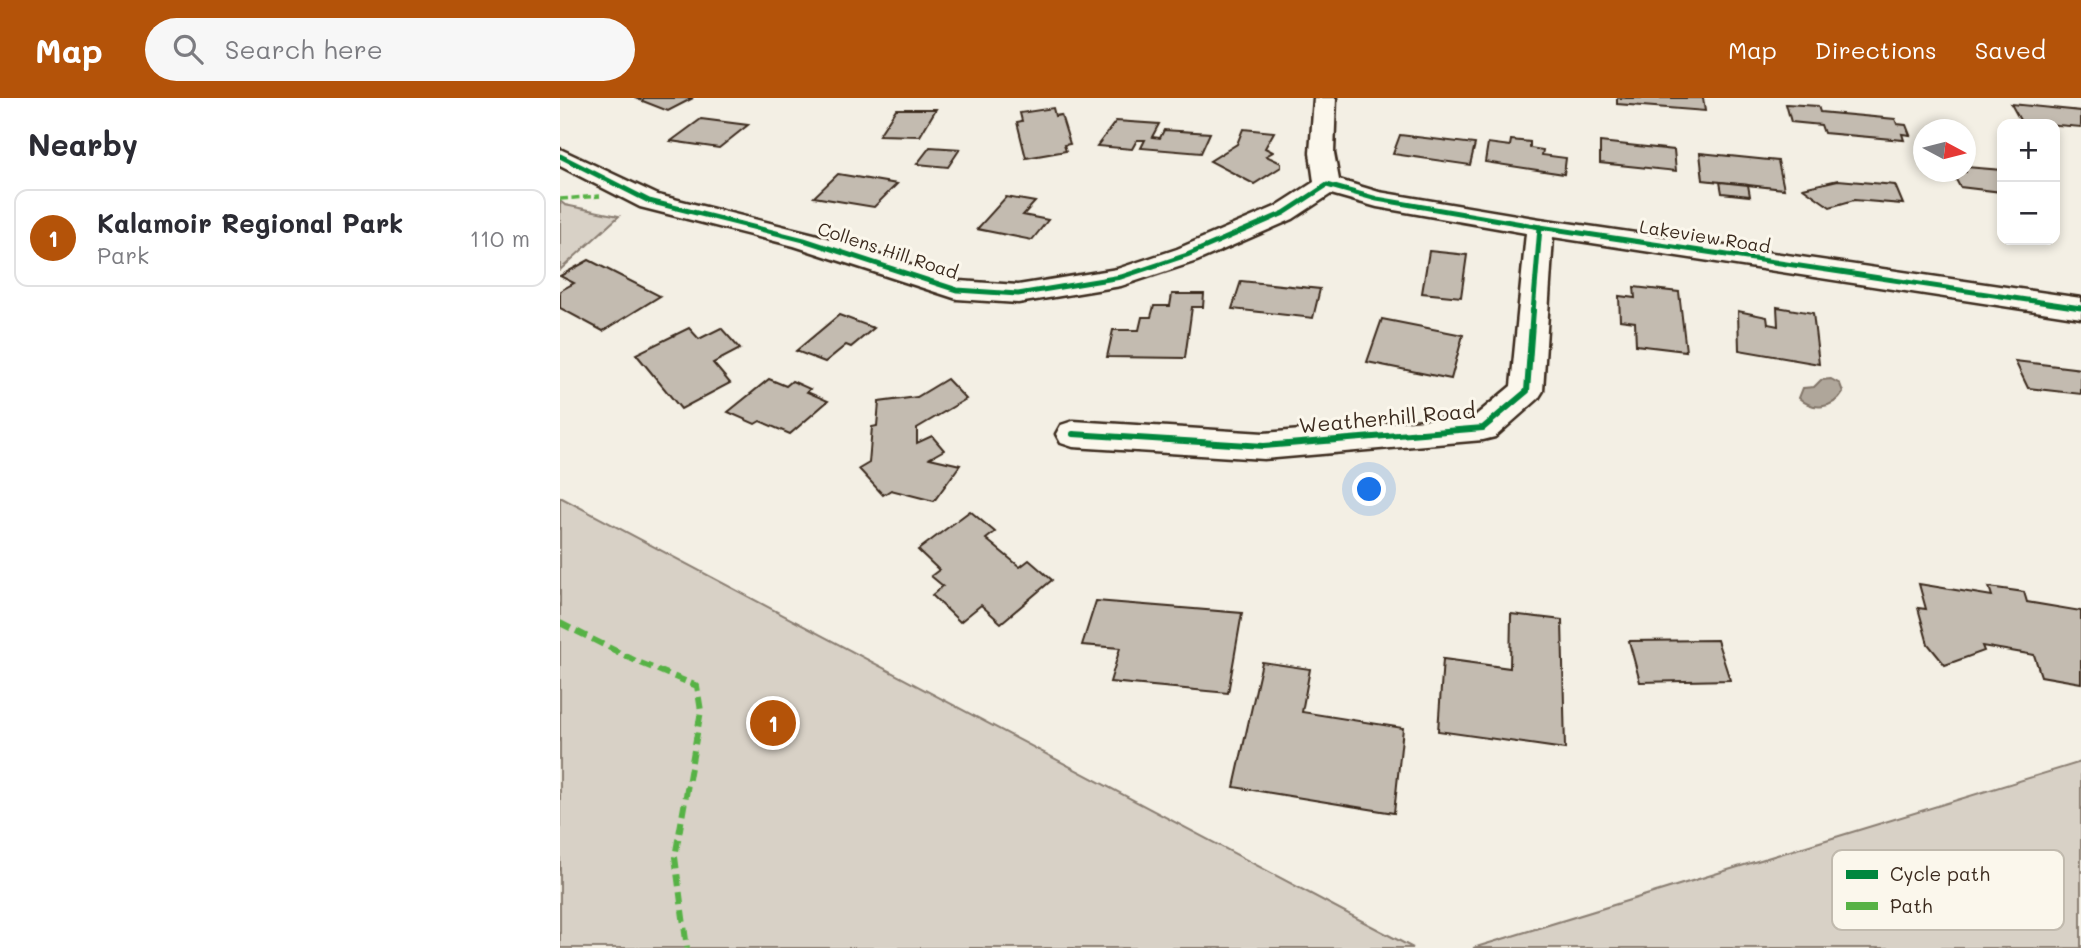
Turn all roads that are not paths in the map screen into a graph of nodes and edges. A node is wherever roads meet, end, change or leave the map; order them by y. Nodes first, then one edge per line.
1 (1325, 98) edge
2 (560, 156) edge
3 (1327, 185) junction
4 (1540, 227) junction
5 (2081, 308) edge
6 (1073, 434) dead end

1 - 3 street
2 - 3 street, Collens Hill Road
3 - 4 street, Lakeview Road
4 - 5 street, Lakeview Road
4 - 6 street, Weatherhill Road

